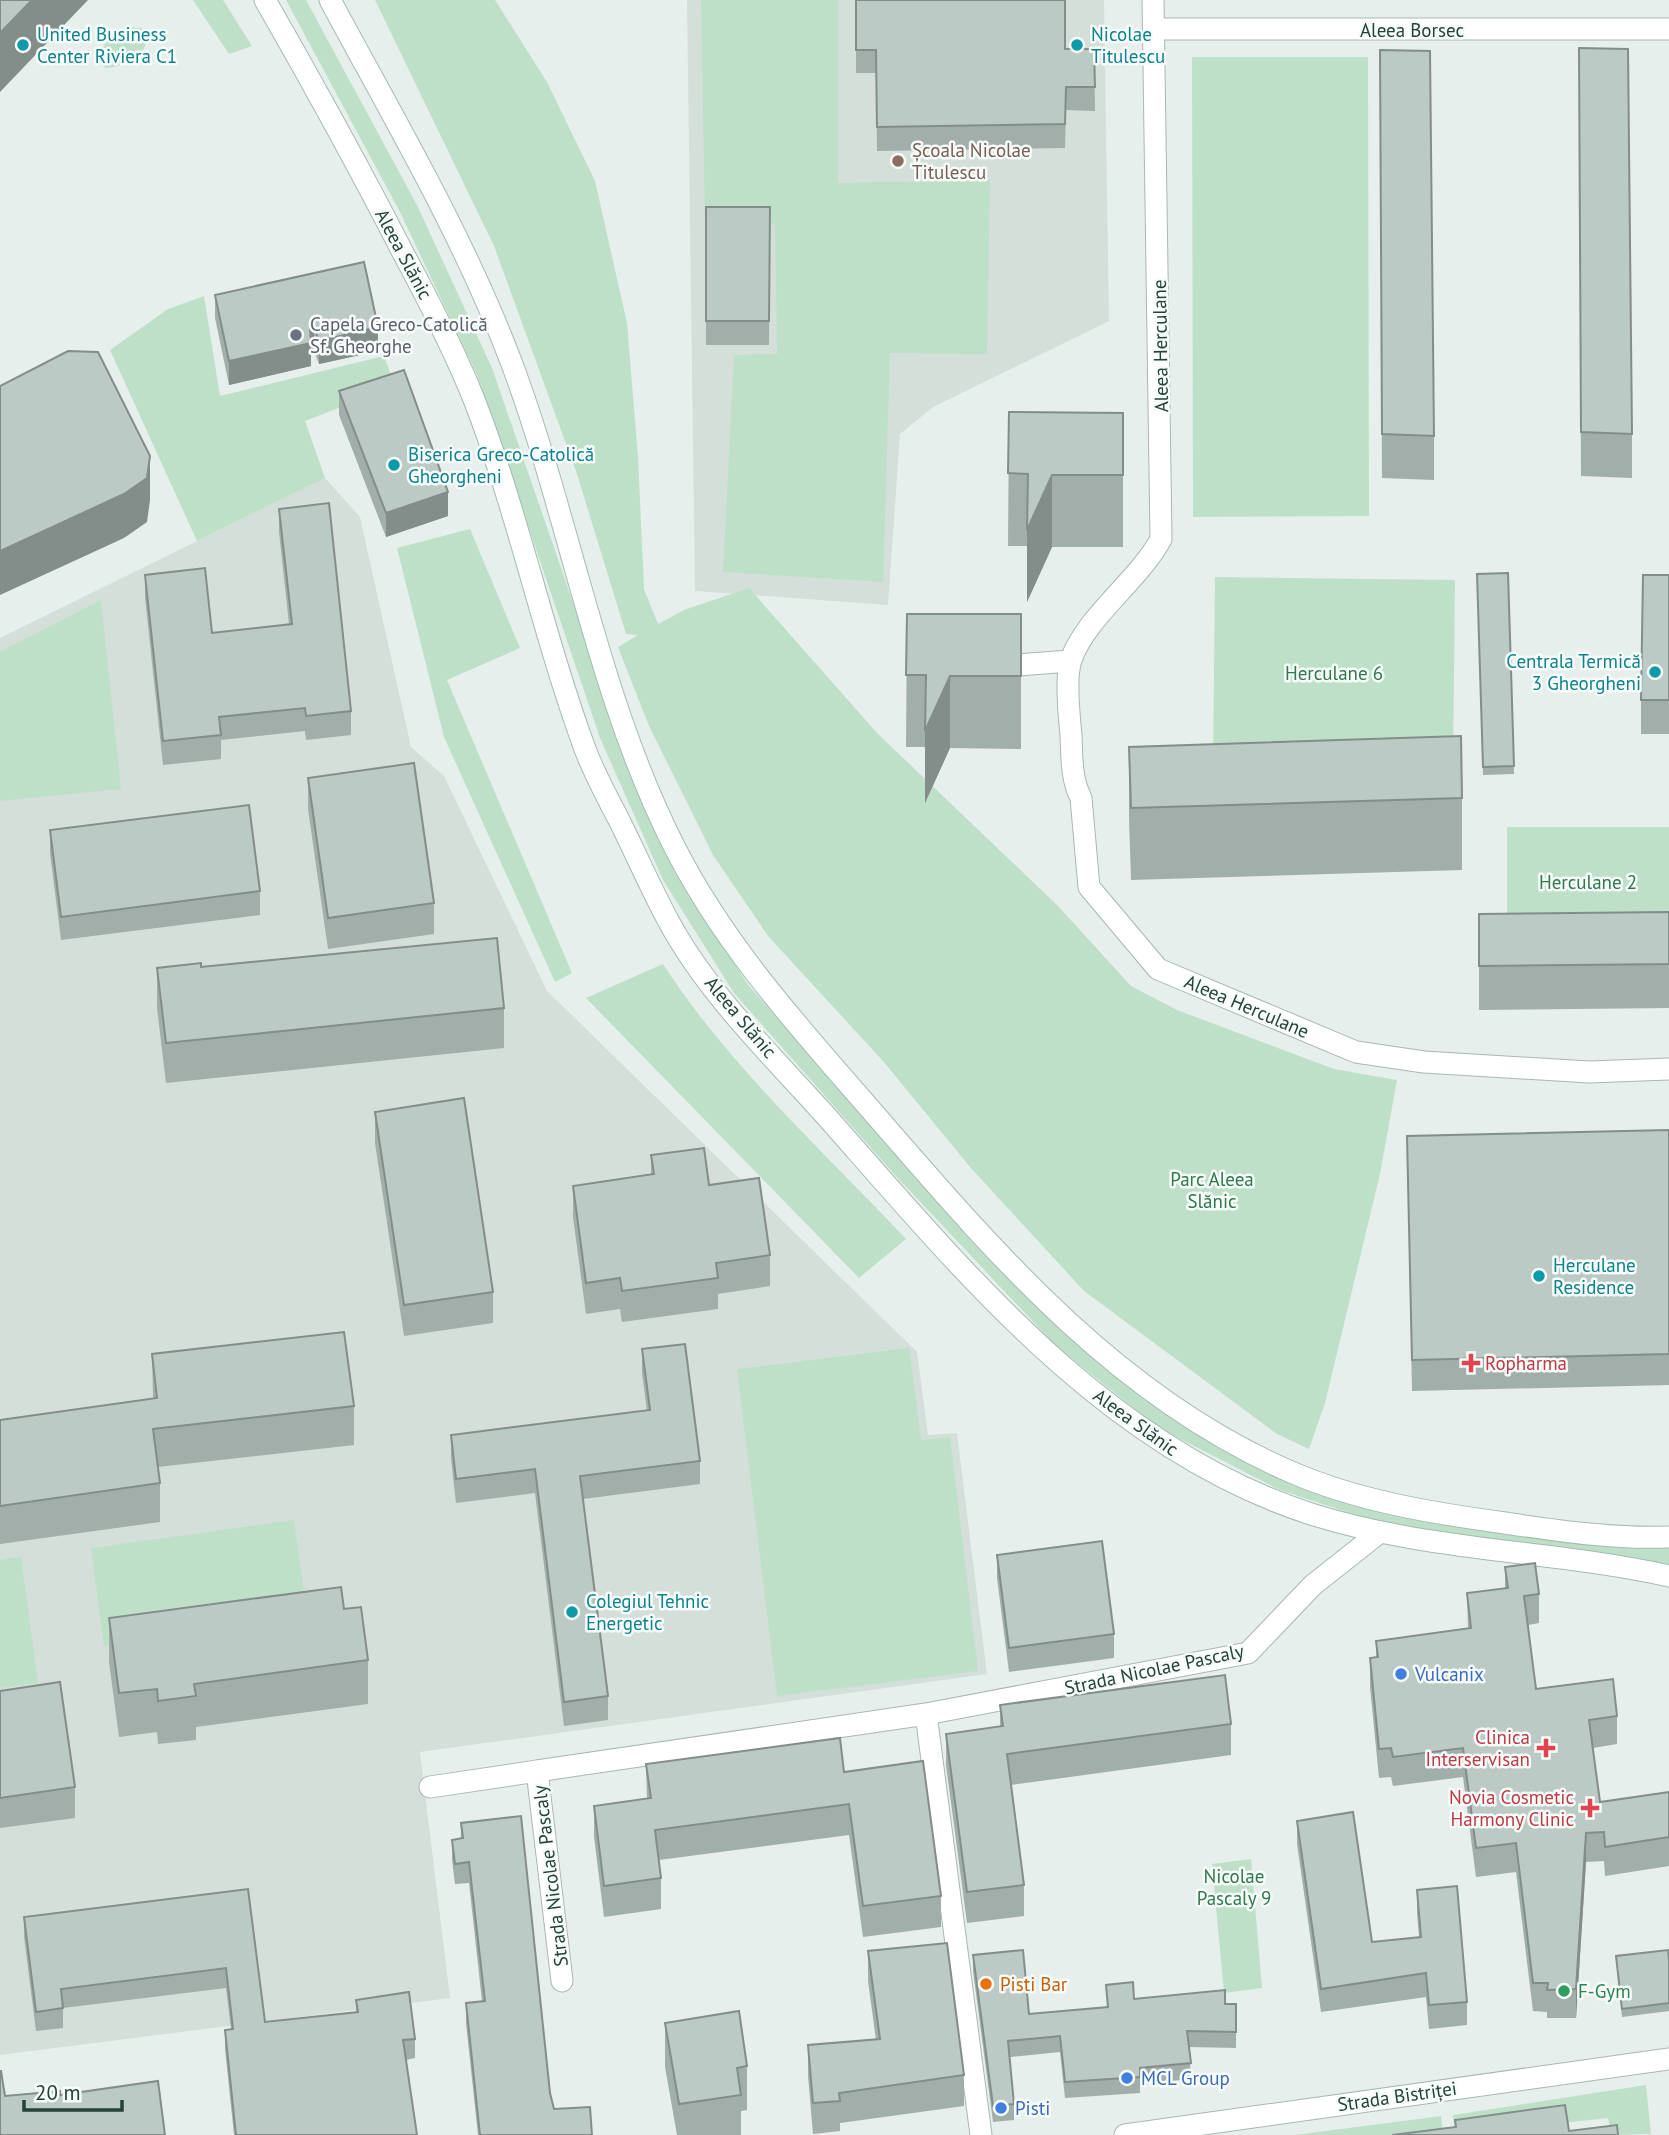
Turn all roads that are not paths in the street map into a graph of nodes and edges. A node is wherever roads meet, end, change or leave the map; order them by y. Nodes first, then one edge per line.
1 (265, 0) edge
2 (330, 0) edge
3 (1153, 0) edge
4 (1154, 29) junction
5 (1669, 29) edge
6 (1070, 661) junction
7 (974, 669) edge
8 (1669, 1069) edge
9 (1380, 1532) junction
10 (1669, 1537) edge
11 (1669, 1576) edge
12 (926, 1714) junction
13 (537, 1771) junction
14 (430, 1787) dead end
15 (562, 1981) dead end
16 (1669, 2059) edge
17 (1206, 2129) edge
18 (981, 2135) edge
19 (1125, 2135) edge

1 - 9 main road, Aleea Slănic
2 - 10 main road, Aleea Slănic
3 - 4 main road, Aleea Herculane
4 - 5 main road, Aleea Borsec
4 - 6 main road, Aleea Herculane
6 - 7 main road
6 - 8 main road, Aleea Herculane
9 - 11 main road, Aleea Slănic
9 - 12 main road, Strada Nicolae Pascaly
12 - 13 main road, Strada Nicolae Pascaly
12 - 18 main road
13 - 14 main road, Strada Nicolae Pascaly
13 - 15 main road, Strada Nicolae Pascaly
16 - 17 main road, Strada Bistriței
17 - 19 main road, Strada Bistriței

